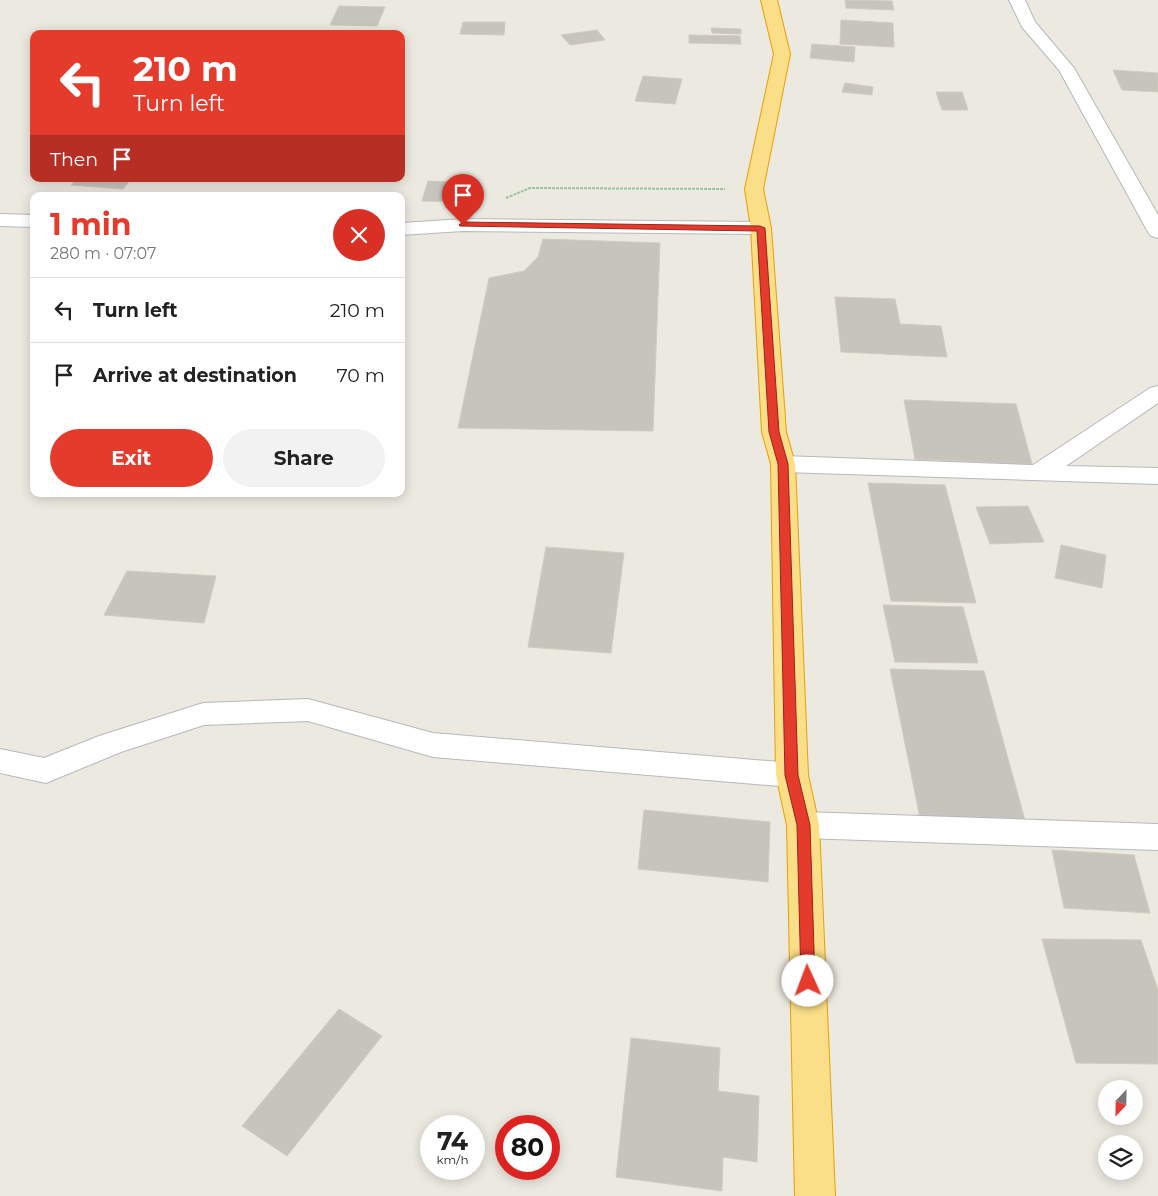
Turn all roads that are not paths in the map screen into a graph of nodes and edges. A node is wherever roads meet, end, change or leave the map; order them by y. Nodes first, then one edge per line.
1 (769, 0) edge
2 (1017, 0) edge
3 (0, 220) edge
4 (30, 221) edge
5 (760, 228) junction
6 (405, 229) edge
7 (1158, 232) edge
8 (1158, 393) edge
9 (783, 464) junction
10 (1038, 473) junction
11 (1158, 476) edge
12 (0, 761) edge
13 (792, 775) junction
14 (803, 825) junction
15 (1158, 837) edge
16 (815, 1196) edge

1 - 5 highway
2 - 7 street
3 - 4 street
5 - 6 street
5 - 9 highway
8 - 10 street
9 - 10 street
9 - 13 highway
10 - 11 street
12 - 13 street
13 - 14 highway
14 - 15 street
14 - 16 highway

